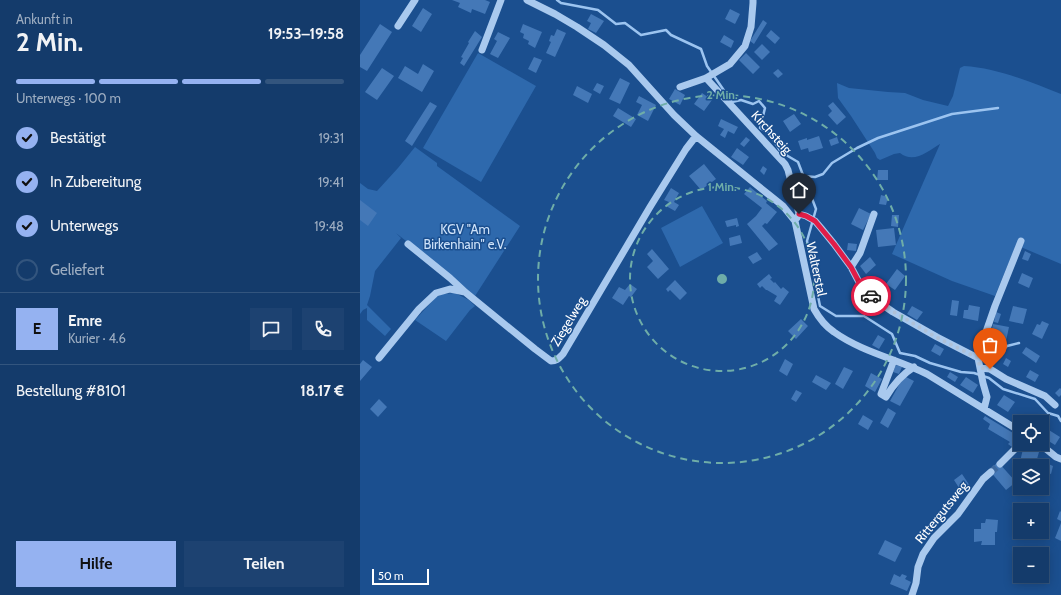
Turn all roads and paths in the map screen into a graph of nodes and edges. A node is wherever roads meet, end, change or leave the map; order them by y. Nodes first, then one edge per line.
1 (415, 0) edge
2 (502, 0) edge
3 (527, 0) edge
4 (752, 0) edge
5 (398, 26) dead end
6 (482, 50) dead end
7 (707, 78) junction
8 (680, 87) dead end
9 (696, 136) junction
10 (874, 214) dead end
11 (802, 215) junction
12 (795, 221) junction
13 (1021, 241) dead end
14 (408, 244) dead end
15 (851, 267) junction
16 (465, 292) junction
17 (379, 358) dead end
18 (978, 358) junction
19 (894, 360) junction
20 (914, 367) junction
21 (980, 370) junction
22 (1056, 405) dead end
23 (984, 408) junction
24 (1013, 426) edge
25 (1013, 451) edge
26 (1049, 451) edge
27 (1061, 459) edge
28 (1000, 464) tunnel mouth
29 (991, 472) tunnel mouth
30 (912, 595) edge

1 - 5 street
2 - 6 street
3 - 9 street, Walterstal
4 - 7 street
7 - 8 street
7 - 11 street, Kirchsteig
9 - 12 street, Walterstal
9 - 16 street, Ziegelweg
10 - 15 street
11 - 12 street
11 - 15 street
12 - 19 street, Walterstal
13 - 18 street
14 - 16 street, Ziegelweg
15 - 18 street
16 - 17 street
18 - 21 street
19 - 20 street, Walterstal
19 - 20 street
20 - 23 street, Walterstal
21 - 22 street
21 - 23 street
23 - 24 street, Walterstal
25 - 28 street
26 - 27 street
29 - 30 street, Rittergutsweg

